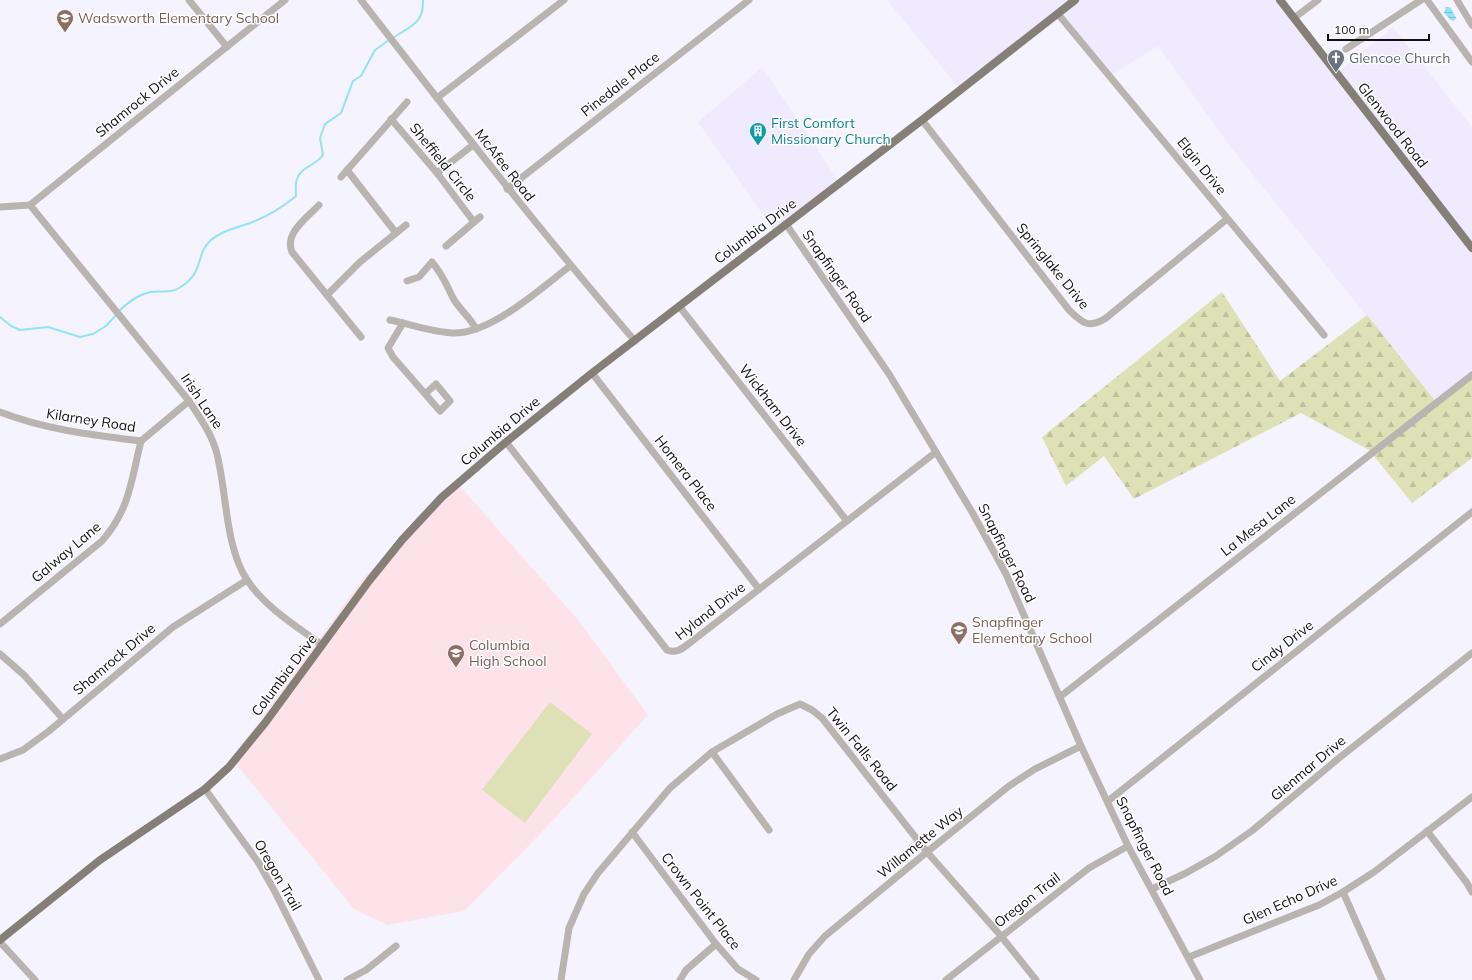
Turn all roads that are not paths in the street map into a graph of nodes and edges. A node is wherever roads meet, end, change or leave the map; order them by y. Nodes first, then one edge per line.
1 (189, 0) edge
2 (285, 0) edge
3 (360, 0) edge
4 (564, 0) edge
5 (749, 0) edge
6 (1075, 0) edge
7 (1280, 0) edge
8 (1318, 0) edge
9 (1421, 0) edge
10 (1427, 0) edge
11 (1457, 0) edge
12 (1058, 14) junction
13 (1294, 18) junction
14 (1472, 25) edge
15 (227, 47) junction
16 (1346, 49) dead end
17 (1472, 62) edge
18 (437, 98) junction
19 (407, 102) dead end
20 (391, 119) junction
21 (922, 120) junction
22 (473, 144) junction
23 (347, 170) junction
24 (437, 173) junction
25 (341, 176) dead end
26 (507, 189) junction
27 (30, 205) junction
28 (319, 205) dead end
29 (0, 207) edge
30 (1227, 219) junction
31 (786, 224) junction
32 (406, 225) dead end
33 (396, 233) junction
34 (446, 246) dead end
35 (1472, 248) edge
36 (570, 266) junction
37 (407, 281) dead end
38 (327, 295) junction
39 (679, 306) junction
40 (390, 320) dead end
41 (403, 323) junction
42 (476, 329) junction
43 (1324, 335) dead end
44 (361, 337) dead end
45 (634, 341) junction
46 (592, 373) junction
47 (1472, 375) edge
48 (425, 394) dead end
49 (189, 401) junction
50 (0, 412) edge
51 (141, 441) junction
52 (506, 442) junction
53 (936, 452) junction
54 (1472, 512) edge
55 (847, 521) junction
56 (248, 580) junction
57 (760, 589) junction
58 (0, 624) edge
59 (322, 645) junction
60 (1472, 653) edge
61 (0, 654) edge
62 (1061, 696) junction
63 (63, 719) junction
64 (1081, 746) junction
65 (712, 752) junction
66 (0, 759) edge
67 (205, 790) junction
68 (1472, 797) edge
69 (1108, 801) junction
70 (769, 830) dead end
71 (632, 832) junction
72 (1426, 832) junction
73 (1128, 846) junction
74 (927, 852) junction
75 (1152, 889) junction
76 (1344, 892) junction
77 (1472, 892) edge
78 (1002, 936) junction
79 (0, 941) edge
80 (716, 944) junction
81 (396, 946) dead end
82 (1189, 957) junction
83 (36, 980) edge
84 (319, 980) edge
85 (347, 980) edge
86 (561, 980) edge
87 (680, 980) edge
88 (756, 980) edge
89 (794, 980) edge
90 (946, 980) edge
91 (1036, 980) edge
92 (1200, 980) edge
93 (1382, 980) edge

1 - 15 street
2 - 15 street, Shamrock Drive
3 - 18 street, McAfee Road
4 - 18 street
5 - 26 street, Pinedale Place
6 - 12 main road, Columbia Drive
7 - 13 main road, Glenwood Road
8 - 13 street
9 - 16 street
10 - 17 street
11 - 14 street
12 - 21 main road, Columbia Drive
12 - 30 street, Elgin Drive
13 - 35 main road, Glenwood Road
15 - 27 street, Shamrock Drive
18 - 22 street, McAfee Road
19 - 20 street
20 - 23 street
20 - 24 street, Sheffield Circle
21 - 30 street, Springlake Drive
21 - 31 main road, Columbia Drive
22 - 24 street
22 - 26 street, McAfee Road
23 - 25 street
23 - 33 street
24 - 34 street, Sheffield Circle
26 - 36 street, McAfee Road
27 - 29 street
27 - 49 street, Irish Lane
28 - 38 street
30 - 43 street, Elgin Drive
31 - 39 main road, Columbia Drive
31 - 53 street, Snapfinger Road
32 - 33 street
33 - 38 street
36 - 42 street
36 - 45 street, McAfee Road
37 - 42 street
38 - 44 street
39 - 45 main road, Columbia Drive
39 - 55 street, Wickham Drive
40 - 41 street
41 - 42 street
41 - 48 street
45 - 46 main road, Columbia Drive
46 - 52 main road, Columbia Drive
46 - 57 street, Homera Place
47 - 62 street, La Mesa Lane
49 - 51 street, Kilarney Road
49 - 56 street, Irish Lane
50 - 51 street, Kilarney Road
51 - 58 street, Galway Lane
52 - 57 street, Hyland Drive
52 - 59 main road, Columbia Drive
53 - 55 street, Hyland Drive
53 - 62 street, Snapfinger Road
54 - 69 street, Cindy Drive
55 - 57 street, Hyland Drive
56 - 59 street, Irish Lane
56 - 63 street, Shamrock Drive
59 - 67 main road, Columbia Drive
60 - 75 street, Glenmar Drive
61 - 63 street
62 - 64 street, Snapfinger Road
63 - 66 street, Shamrock Drive
64 - 69 street, Snapfinger Road
64 - 74 street, Willamette Way
65 - 70 street
65 - 71 street, Twin Falls Road
65 - 74 street, Twin Falls Road
67 - 79 main road, Columbia Drive
67 - 84 street, Oregon Trail
68 - 72 street, Glen Echo Drive
69 - 73 street, Snapfinger Road
71 - 80 street, Crown Point Place
71 - 86 street, Twin Falls Road
72 - 76 street, Glen Echo Drive
72 - 77 street
73 - 75 street, Snapfinger Road
73 - 78 street, Oregon Trail
74 - 78 street, Twin Falls Road
74 - 89 street, Willamette Way
75 - 82 street, Snapfinger Road
76 - 82 street, Glen Echo Drive
76 - 93 street
78 - 90 street, Oregon Trail
78 - 91 street, Twin Falls Road
79 - 83 street
80 - 87 street
80 - 88 street, Crown Point Place
81 - 85 street
82 - 92 street, Snapfinger Road

